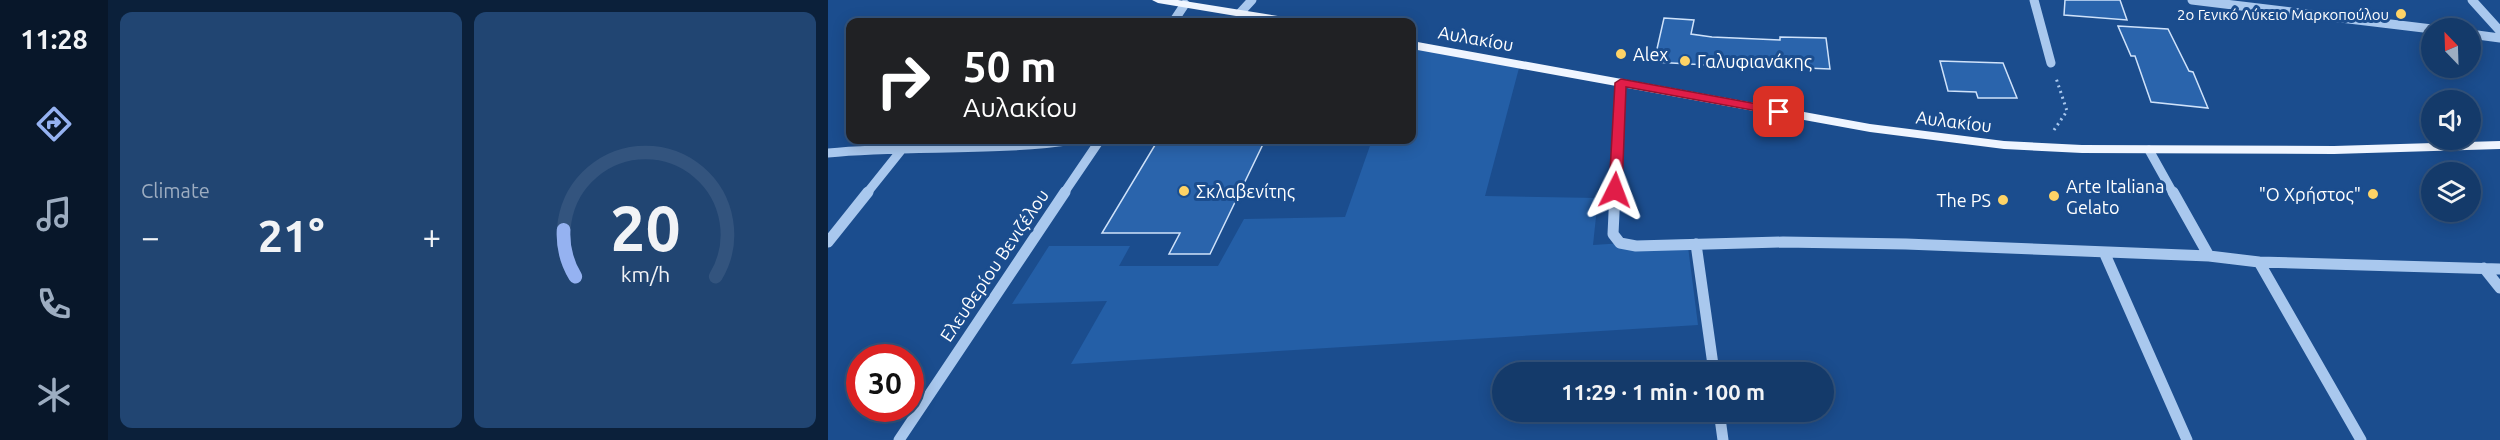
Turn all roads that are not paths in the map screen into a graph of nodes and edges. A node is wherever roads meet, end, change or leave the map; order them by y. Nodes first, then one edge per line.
1 (1158, 0) edge
2 (1252, 0) edge
3 (2034, 0) edge
4 (2192, 0) edge
5 (2472, 0) edge
6 (1181, 2) edge
7 (1240, 13) junction
8 (1175, 18) edge
9 (1268, 18) edge
10 (2421, 28) edge
11 (2500, 31) edge
12 (2481, 35) edge
13 (2500, 38) edge
14 (1416, 46) edge
15 (2051, 63) road end
16 (1621, 83) junction
17 (1034, 144) edge
18 (1097, 144) edge
19 (2500, 145) edge
20 (903, 148) junction
21 (2149, 150) junction
22 (828, 153) edge
23 (828, 242) edge
24 (1696, 244) junction
25 (2104, 252) junction
26 (2209, 256) junction
27 (2259, 262) junction
28 (2484, 268) junction
29 (2500, 269) edge
30 (2500, 288) edge
31 (1713, 362) edge
32 (1721, 422) edge
33 (899, 440) edge
34 (1723, 440) edge
35 (2187, 440) edge
36 (2361, 440) edge

1 - 6 main road
2 - 7 street
3 - 15 street
4 - 10 street
5 - 11 street
6 - 7 main road
6 - 8 street
7 - 9 main road
12 - 13 street
14 - 16 main road, Αυλακίου
16 - 21 main road, Αυλακίου
16 - 24 street
17 - 20 street
18 - 33 street, Ελευθερίου Βενιζέλου
19 - 21 main road, Αυλακίου
20 - 22 street
20 - 23 street
21 - 26 street
24 - 25 street
24 - 31 street
25 - 26 street
25 - 35 street
26 - 27 street
27 - 28 street
27 - 36 street
28 - 29 street
28 - 30 street
32 - 34 street

